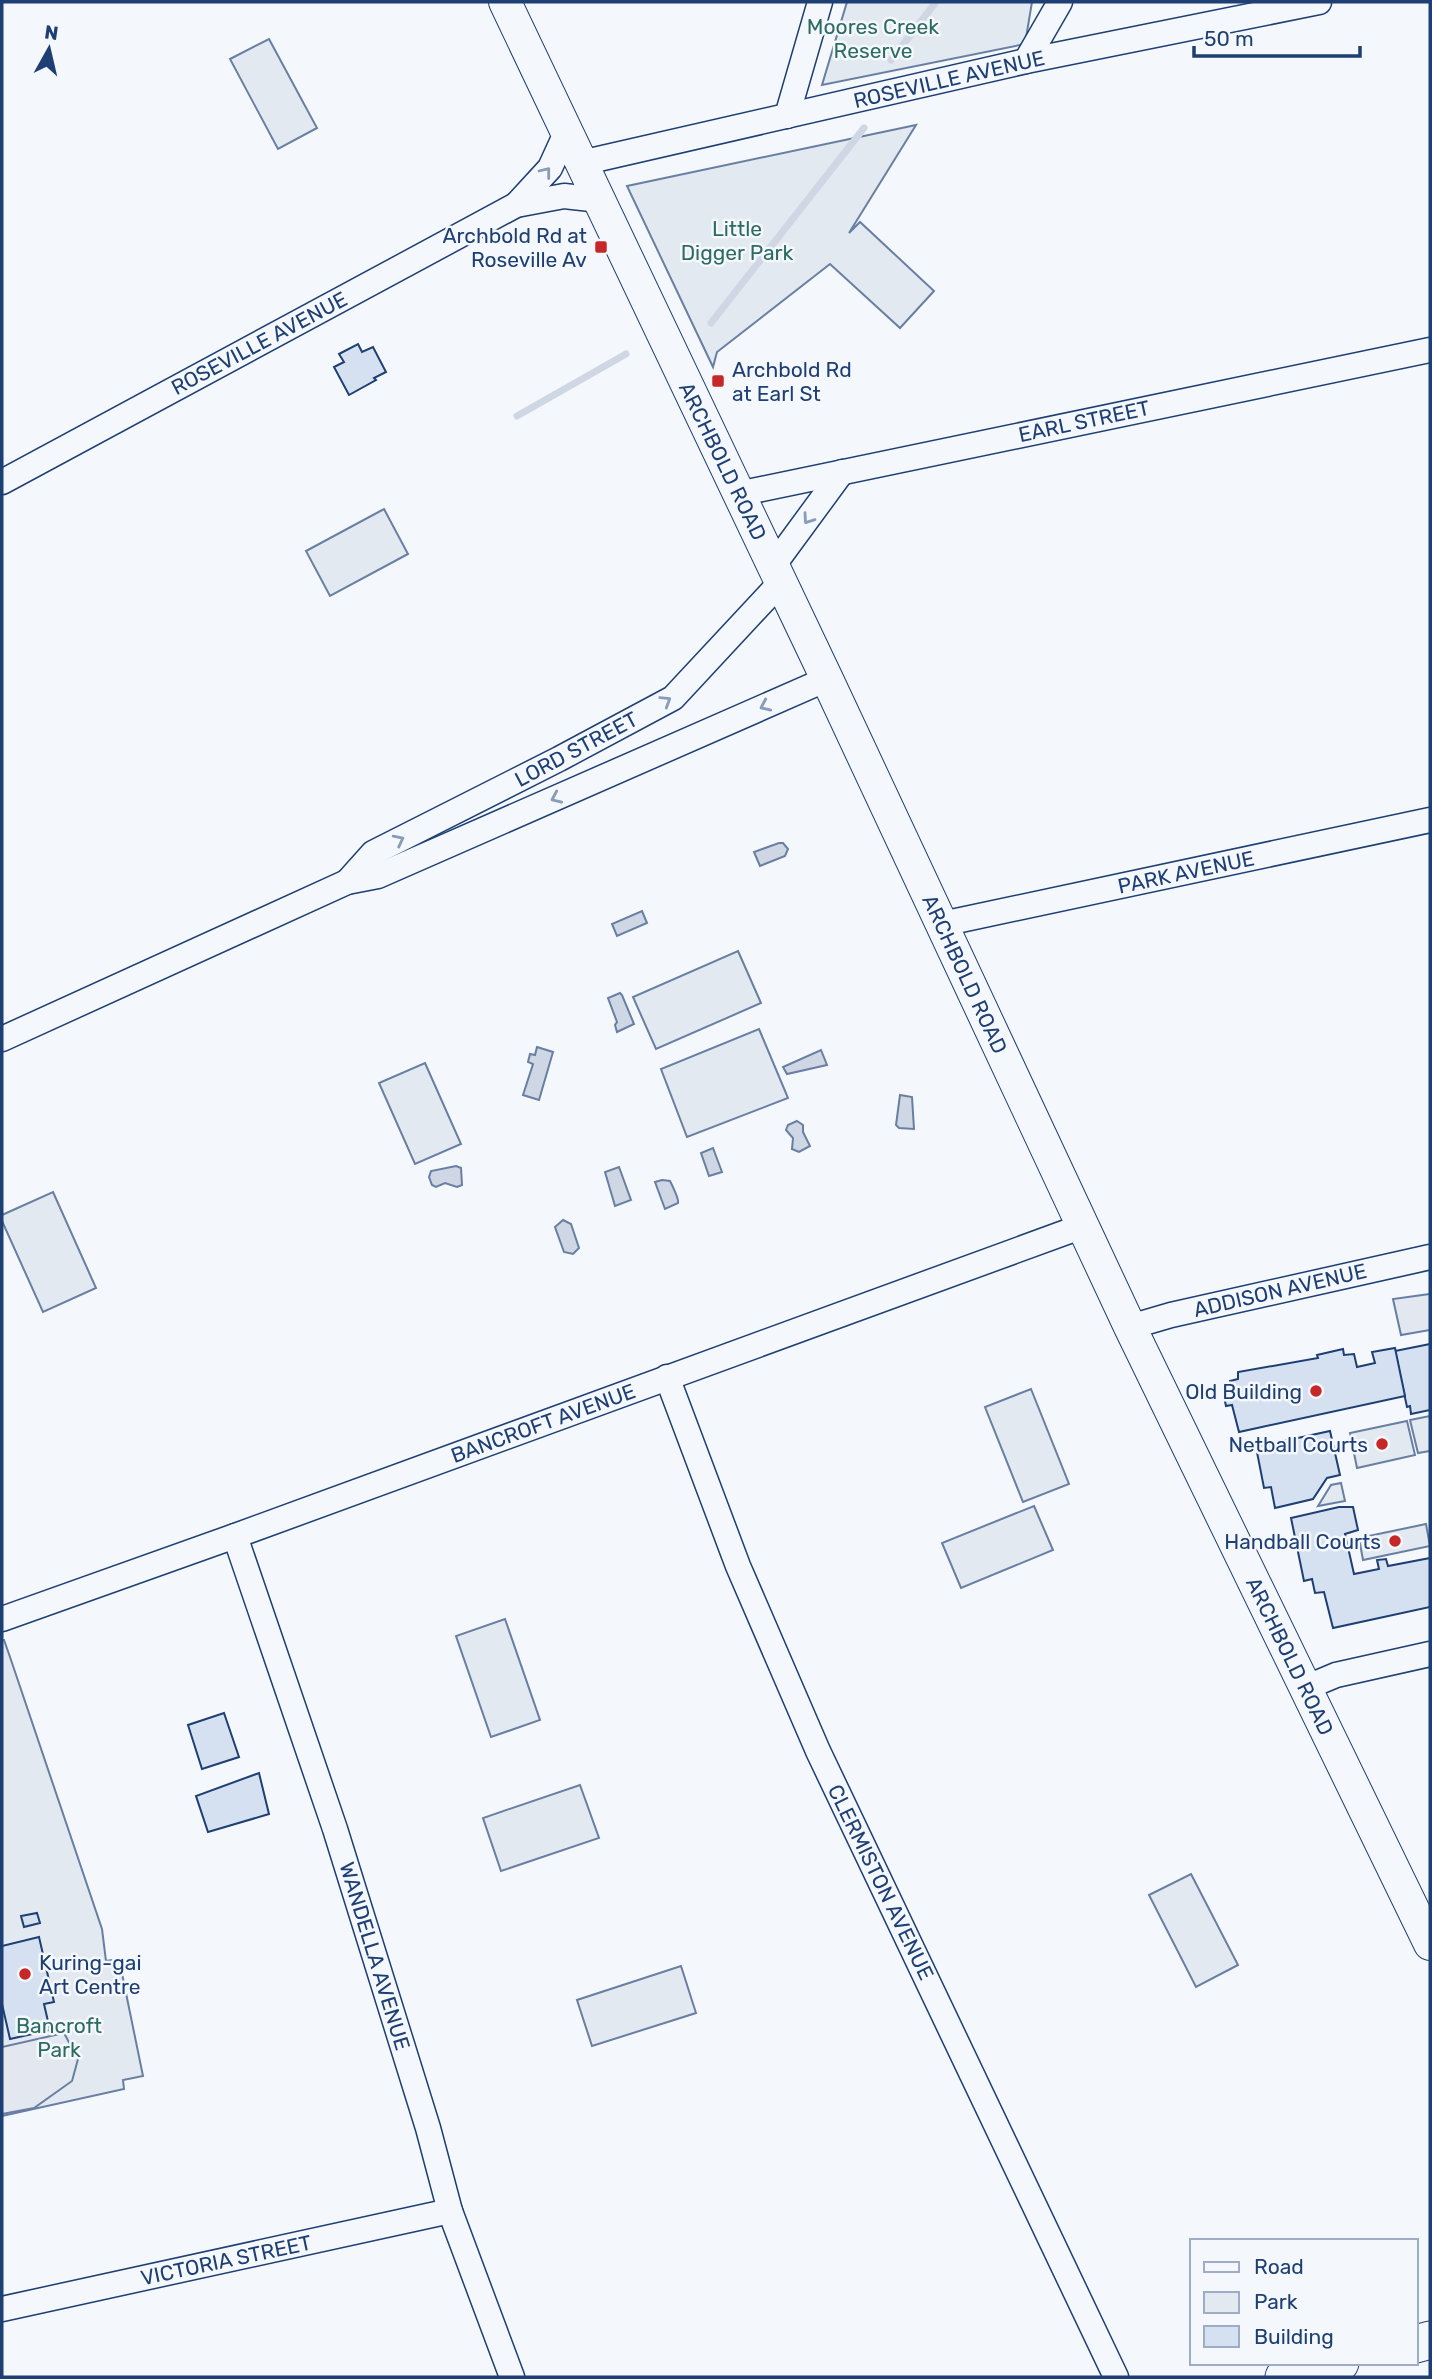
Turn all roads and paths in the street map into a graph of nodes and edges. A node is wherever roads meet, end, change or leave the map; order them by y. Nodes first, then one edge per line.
1 (505, 2) edge
2 (820, 2) edge
3 (1060, 2) edge
4 (1319, 2) edge
5 (1026, 61) junction
6 (786, 116) junction
7 (566, 133) junction
8 (581, 163) junction
9 (600, 200) junction
10 (516, 205) junction
11 (1430, 350) edge
12 (842, 472) junction
13 (2, 482) edge
14 (738, 494) junction
15 (777, 574) junction
16 (827, 679) junction
17 (1430, 820) edge
18 (347, 882) junction
19 (942, 925) junction
20 (2, 1039) edge
21 (1083, 1226) junction
22 (1430, 1257) edge
23 (1130, 1327) junction
24 (667, 1377) junction
25 (235, 1536) junction
26 (2, 1619) edge
27 (1430, 1654) edge
28 (1305, 1688) junction
29 (1420, 1899) edge
30 (1430, 1944) edge
31 (450, 2211) junction
32 (2, 2309) edge
33 (1332, 2365) edge
34 (512, 2377) edge
35 (1115, 2377) edge
36 (1284, 2377) edge

1 - 7 main road, ARCHBOLD ROAD
2 - 6 street
3 - 5 street
4 - 5 street, ROSEVILLE AVENUE
5 - 6 street, ROSEVILLE AVENUE
6 - 8 street, ROSEVILLE AVENUE
7 - 8 main road, ARCHBOLD ROAD
10 -> 7 street, ROSEVILLE AVENUE
8 - 9 main road, ARCHBOLD ROAD
9 - 10 street, ROSEVILLE AVENUE
9 - 14 main road, ARCHBOLD ROAD
10 - 13 street, ROSEVILLE AVENUE
11 - 12 street, EARL STREET
12 - 14 street, EARL STREET
12 -> 15 street, LORD STREET
14 - 15 main road, ARCHBOLD ROAD
15 - 16 main road, ARCHBOLD ROAD
18 -> 15 street, LORD STREET
16 -> 18 street, LORD STREET
16 - 19 main road, ARCHBOLD ROAD
17 - 19 street, PARK AVENUE
18 - 20 street, LORD STREET
19 - 21 main road, ARCHBOLD ROAD
21 - 23 main road, ARCHBOLD ROAD
21 - 24 street, BANCROFT AVENUE
22 - 23 street, ADDISON AVENUE
23 - 28 main road, ARCHBOLD ROAD
24 - 25 street, BANCROFT AVENUE
24 - 35 street, CLERMISTON AVENUE
25 - 26 street, BANCROFT AVENUE
25 - 31 street, WANDELLA AVENUE
27 - 28 street
28 - 29 main road, ARCHBOLD ROAD
29 - 30 main road, ARCHBOLD ROAD
31 - 32 street, VICTORIA STREET
31 - 34 street, WANDELLA AVENUE
33 - 36 highway

